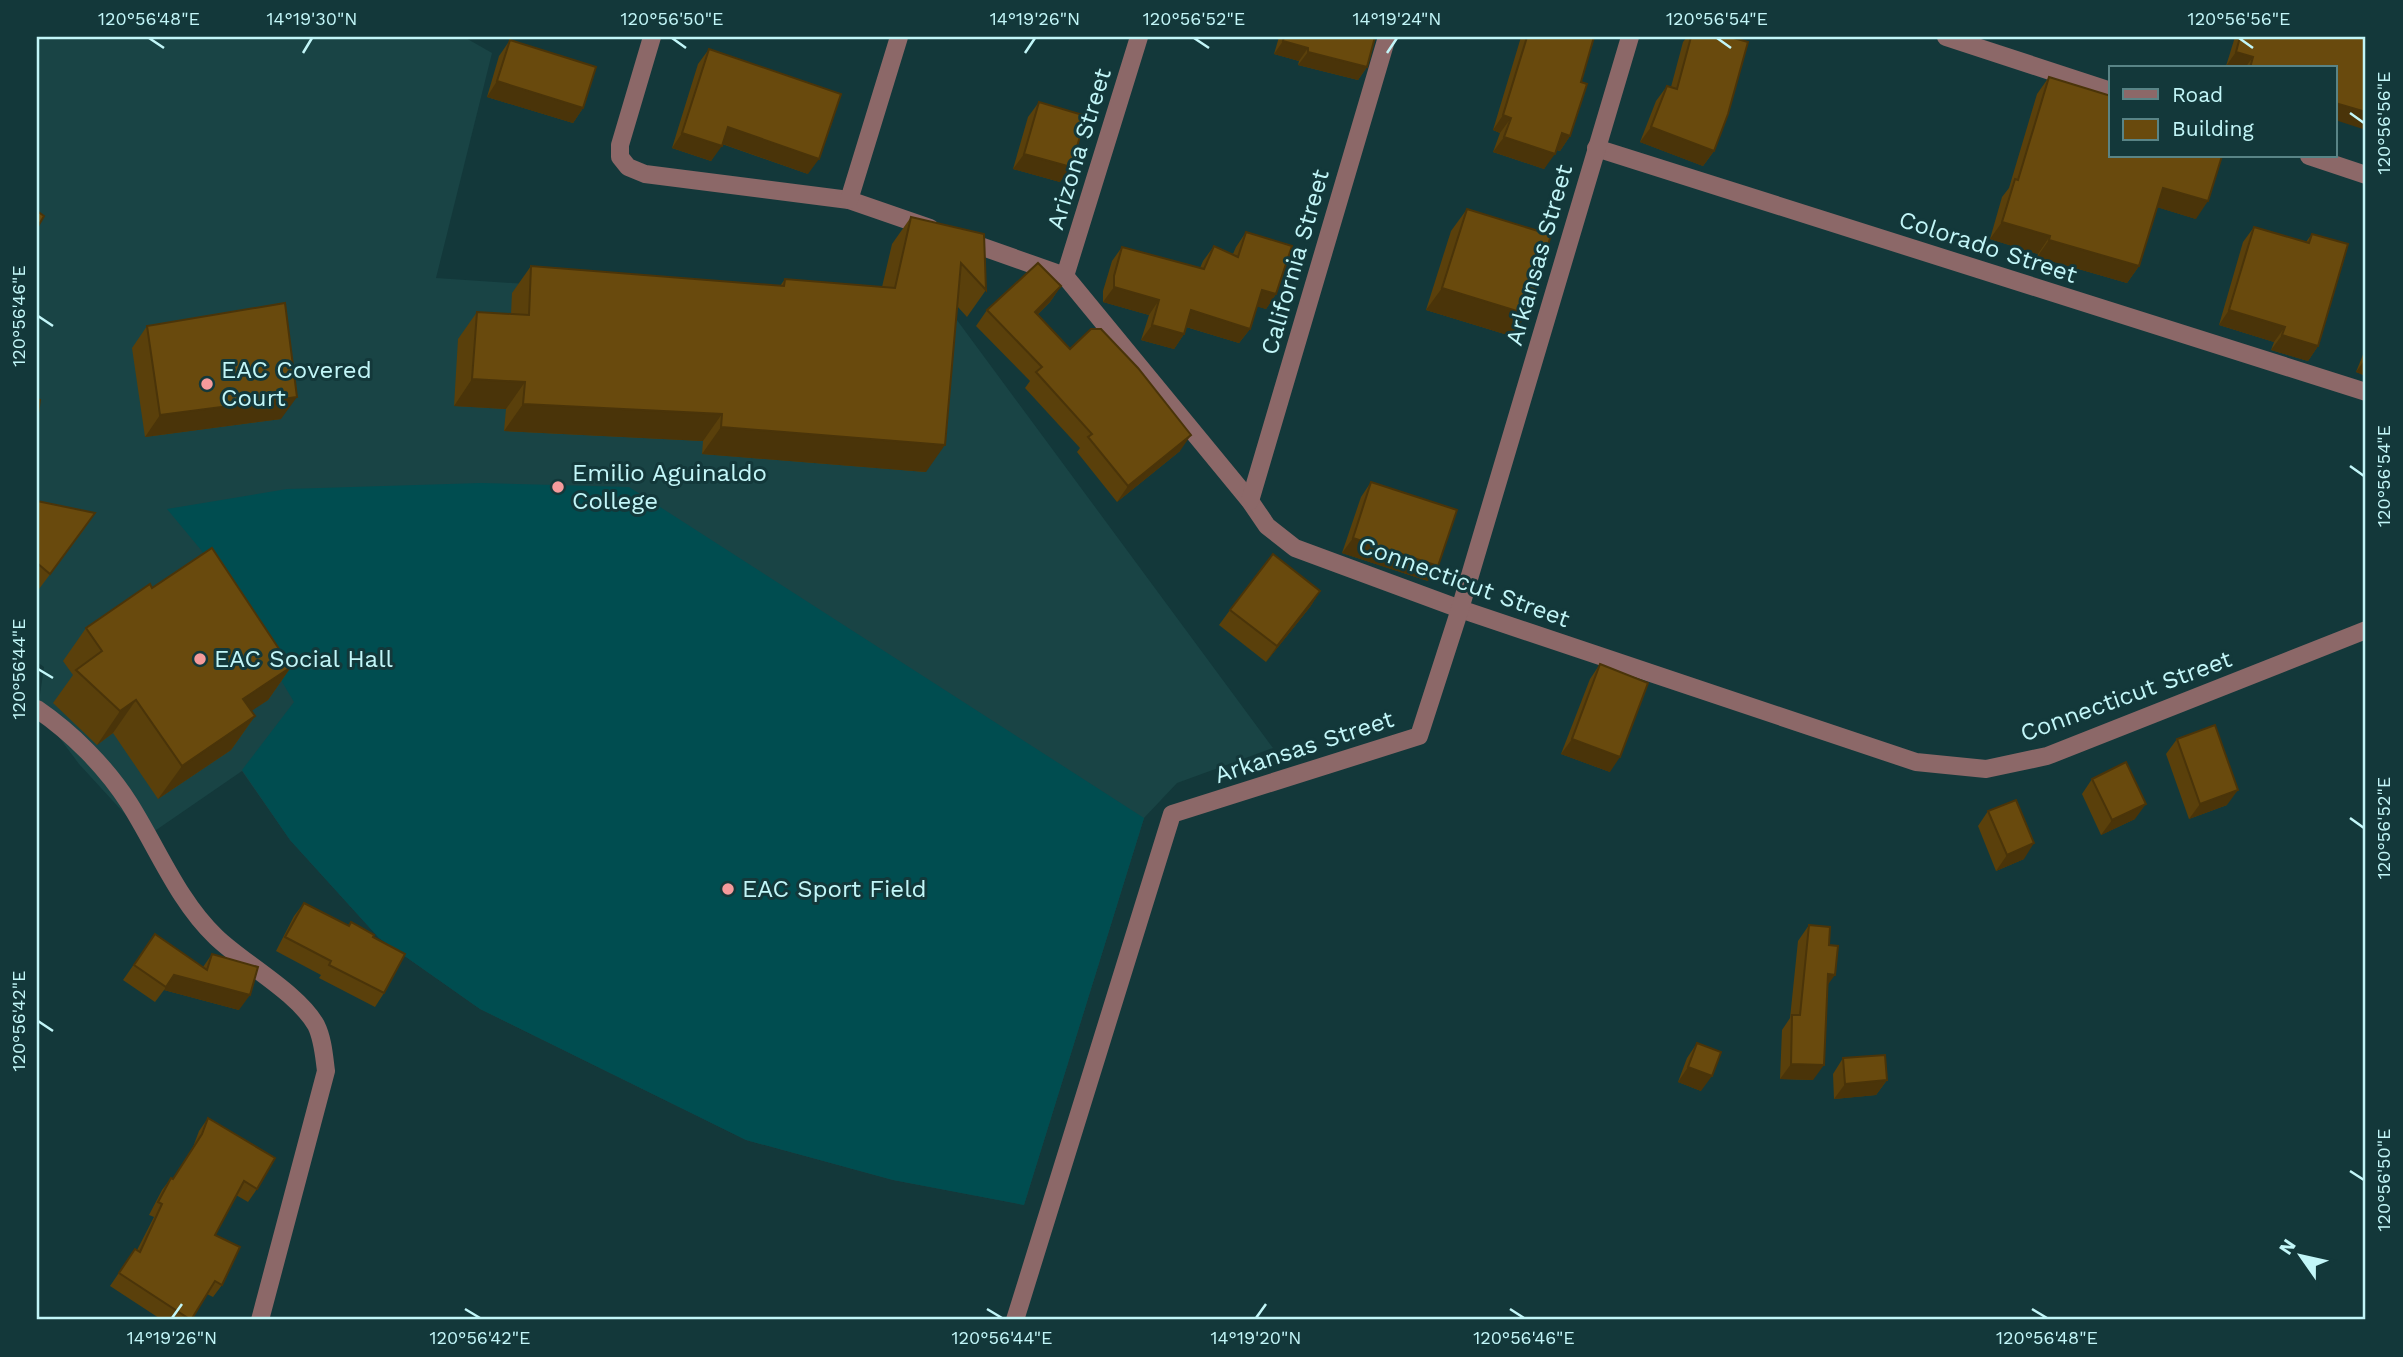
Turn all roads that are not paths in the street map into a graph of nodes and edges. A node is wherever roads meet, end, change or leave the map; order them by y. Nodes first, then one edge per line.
1 (652, 37) edge
2 (899, 37) edge
3 (1139, 37) edge
4 (1387, 37) edge
5 (1630, 37) edge
6 (1946, 37) edge
7 (2109, 90) edge
8 (1595, 148) junction
9 (2314, 158) edge
10 (2366, 175) edge
11 (849, 200) junction
12 (1065, 276) junction
13 (2366, 392) edge
14 (1250, 501) junction
15 (1460, 609) junction
16 (2366, 631) edge
17 (37, 709) edge
18 (260, 1320) edge
19 (1015, 1320) edge

1 - 11 street
2 - 11 street
3 - 12 street, Arizona Street
4 - 14 street, California Street
5 - 8 street, Arkansas Street
6 - 7 street
8 - 13 street, Colorado Street
8 - 15 street, Arkansas Street
9 - 10 street
11 - 12 street
12 - 14 street, Connecticut Street
14 - 15 street, Connecticut Street
15 - 16 street, Connecticut Street
15 - 19 street, Arkansas Street
17 - 18 street

